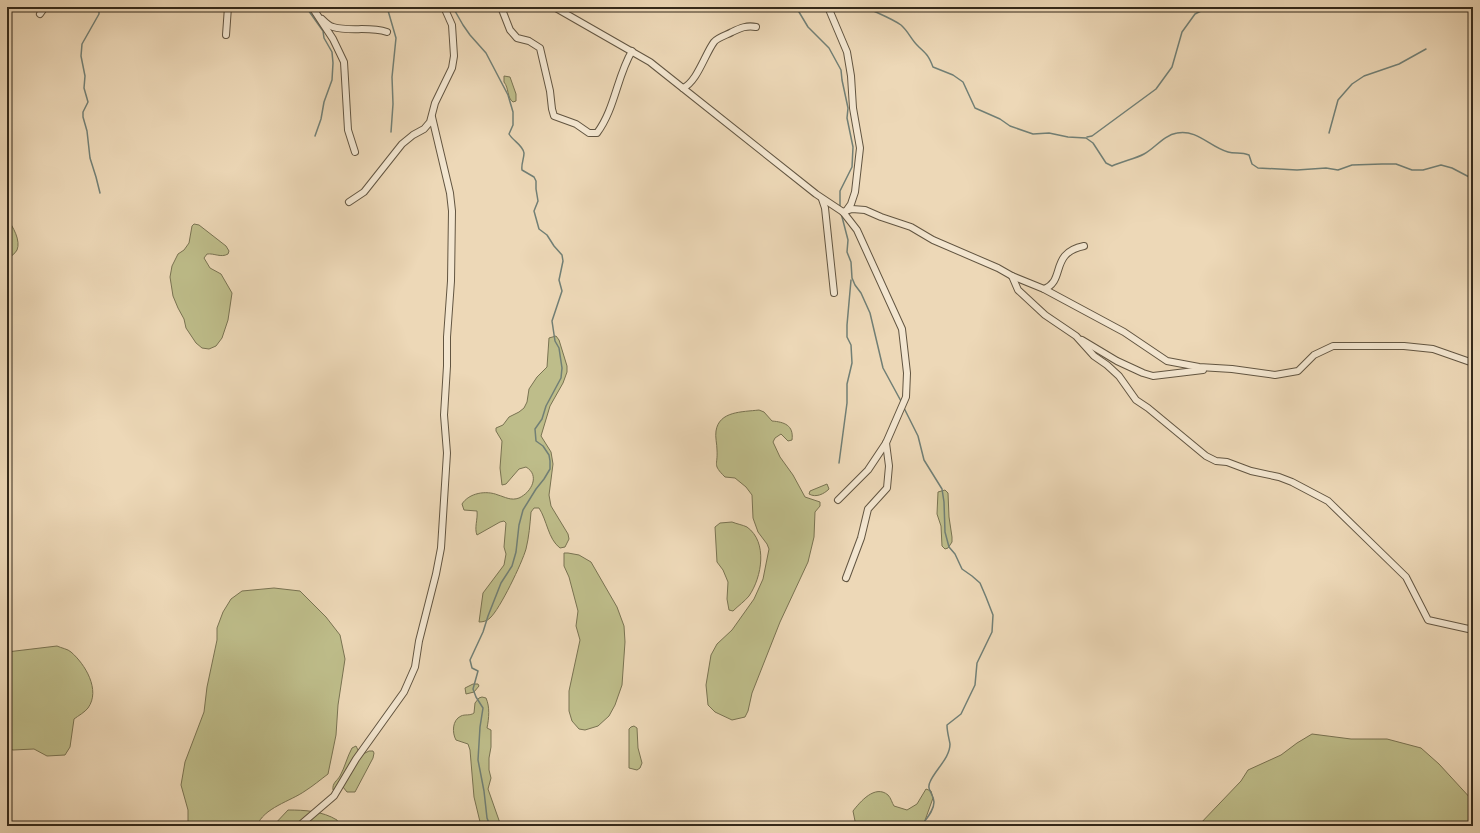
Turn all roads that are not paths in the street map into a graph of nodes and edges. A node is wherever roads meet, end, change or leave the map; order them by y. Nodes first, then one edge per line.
1 (45, 7) edge
2 (228, 7) edge
3 (312, 7) edge
4 (444, 7) edge
5 (501, 7) edge
6 (554, 7) edge
7 (828, 7) edge
8 (40, 14) dead end
9 (316, 15) junction
10 (756, 26) dead end
11 (387, 32) dead end
12 (226, 35) dead end
13 (632, 50) junction
14 (683, 88) junction
15 (432, 117) junction
16 (355, 152) dead end
17 (822, 199) junction
18 (349, 202) dead end
19 (844, 212) junction
20 (1084, 246) dead end
21 (1012, 276) junction
22 (1044, 289) junction
23 (834, 293) dead end
24 (1076, 336) junction
25 (1457, 358) junction
26 (1473, 363) edge
27 (1219, 368) junction
28 (1473, 368) edge
29 (886, 443) junction
30 (838, 500) dead end
31 (846, 578) dead end
32 (1473, 630) edge
33 (299, 826) edge

1 - 8 street
2 - 12 street
3 - 9 street
4 - 15 street
5 - 13 street
6 - 13 street
7 - 19 street
9 - 11 street
9 - 16 street
10 - 14 street
13 - 14 street
14 - 17 street
15 - 18 street
15 - 33 street
17 - 19 street
17 - 23 street
19 - 21 street
19 - 29 street
20 - 22 street
21 - 22 street
21 - 24 street
22 - 27 street
24 - 27 street
24 - 32 street
25 - 26 street
25 - 27 street
25 - 28 street
29 - 30 street
29 - 31 street

